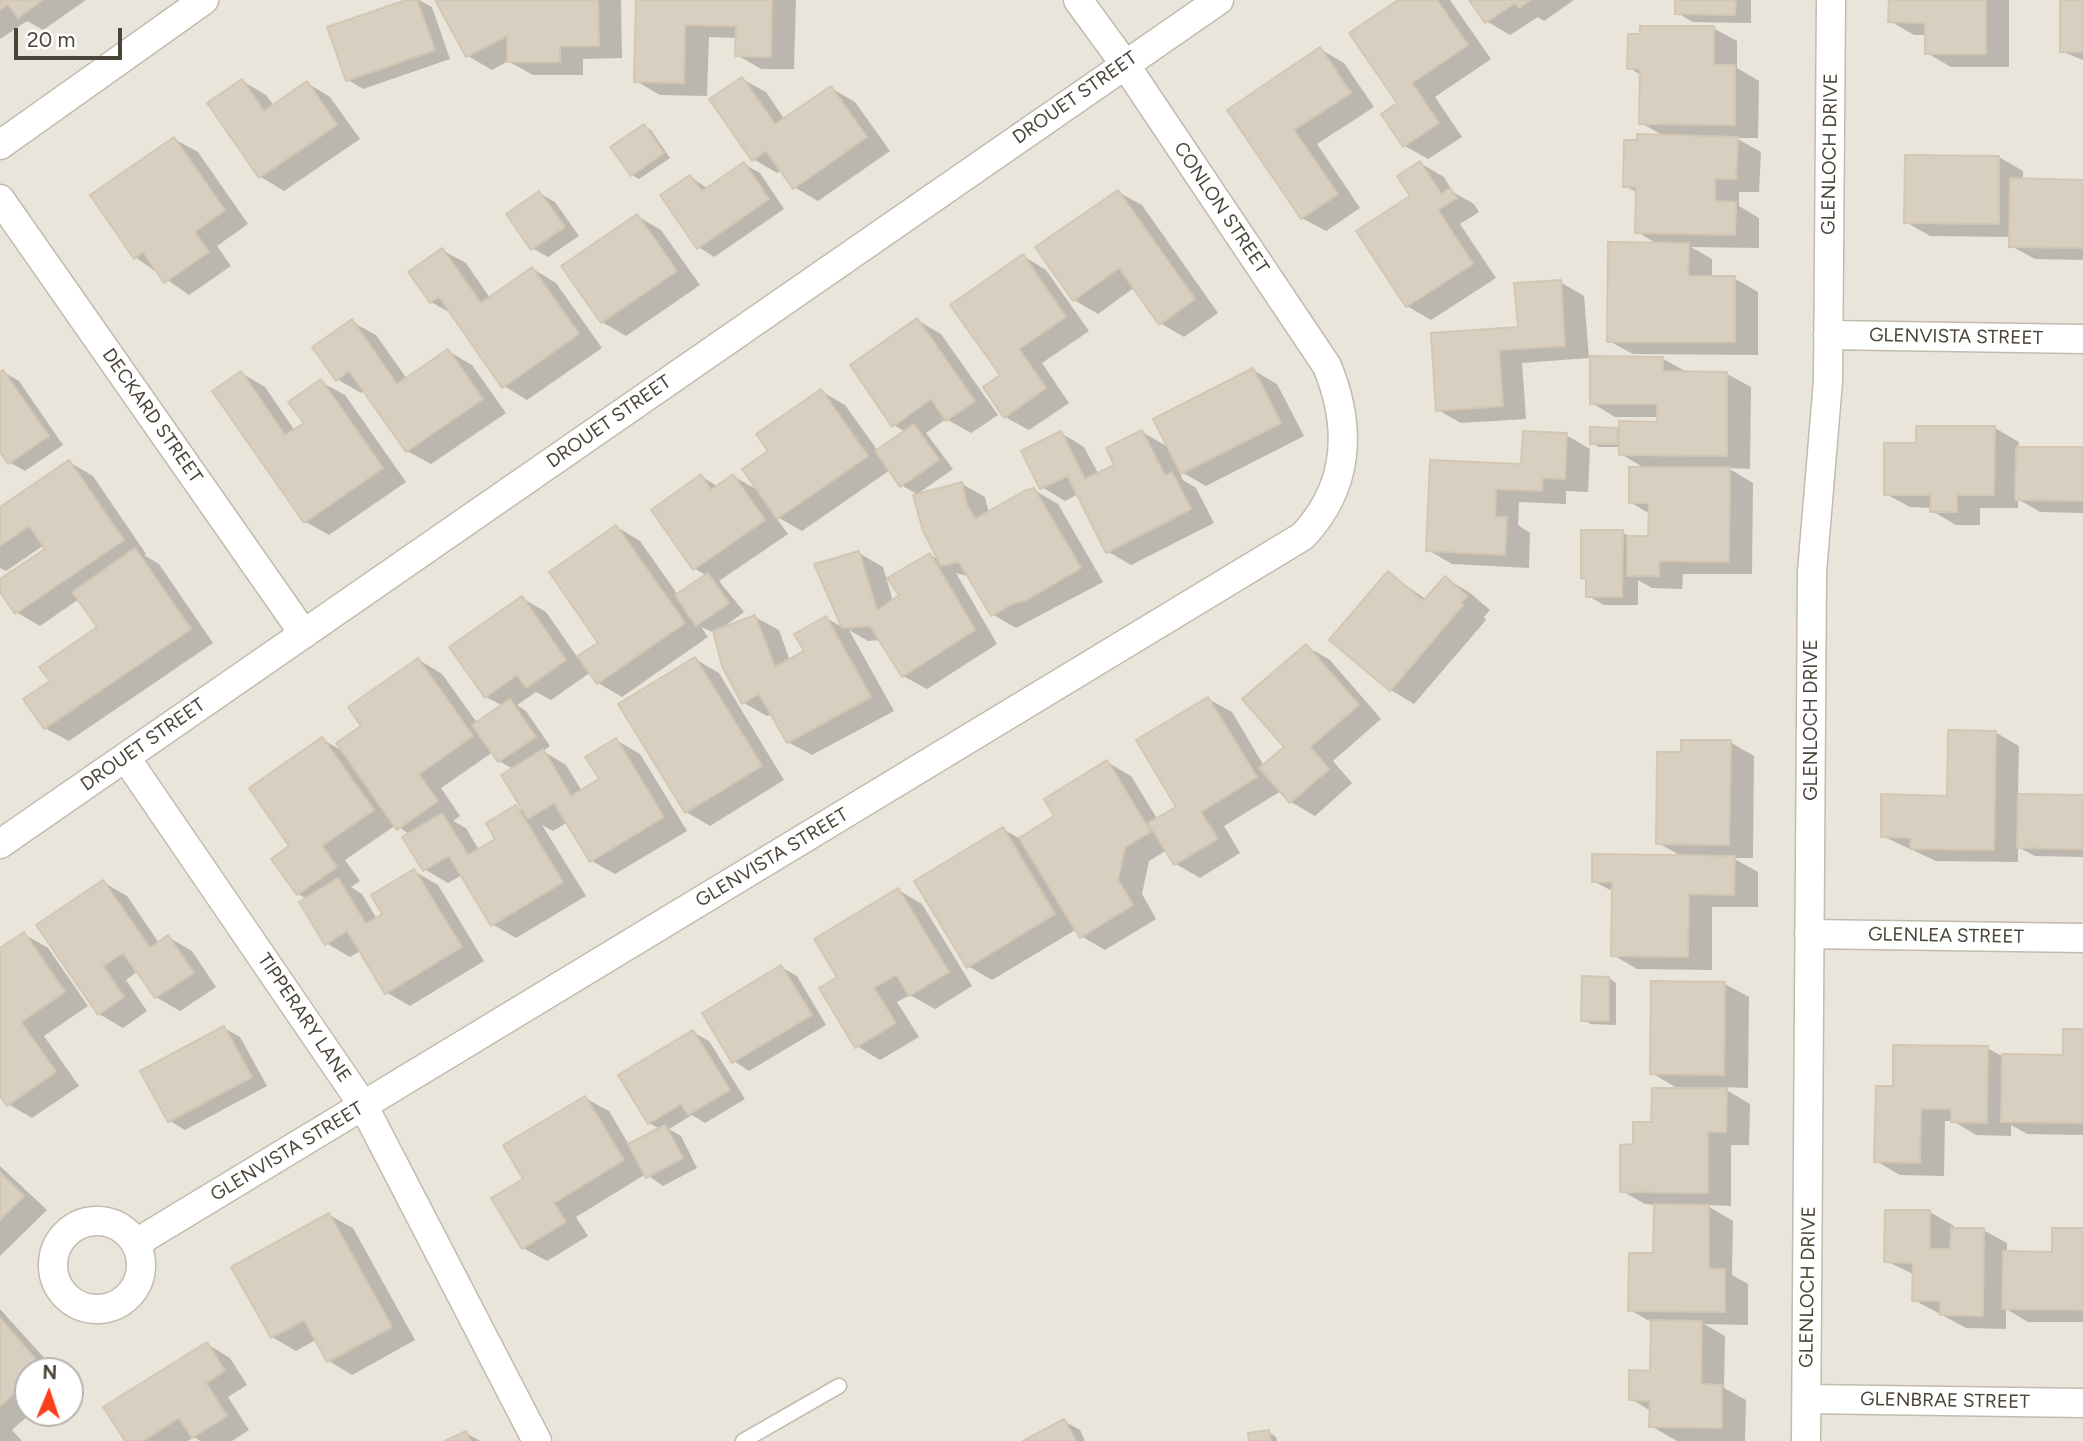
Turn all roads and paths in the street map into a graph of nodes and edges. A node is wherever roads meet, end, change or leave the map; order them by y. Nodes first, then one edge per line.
1 (204, 0) edge
2 (1078, 0) edge
3 (1219, 0) edge
4 (1831, 0) edge
5 (1124, 63) junction
6 (0, 145) edge
7 (0, 199) edge
8 (1828, 335) junction
9 (2083, 339) edge
10 (1345, 425) joint
11 (304, 634) junction
12 (125, 758) junction
13 (0, 844) edge
14 (1809, 934) junction
15 (2083, 938) edge
16 (363, 1105) junction
17 (136, 1243) dead end
18 (839, 1386) dead end
19 (1807, 1399) junction
20 (2083, 1403) edge
21 (537, 1441) edge
22 (743, 1441) edge
23 (1806, 1441) edge

1 - 6 street
2 - 5 street, CONLON STREET
3 - 5 street, DROUET STREET
4 - 8 street, GLENLOCH DRIVE
5 - 10 street, CONLON STREET
5 - 11 street, DROUET STREET
7 - 11 street, DECKARD STREET
8 - 9 street, GLENVISTA STREET
8 - 14 street, GLENLOCH DRIVE
10 - 16 street, GLENVISTA STREET
11 - 12 street, DROUET STREET
12 - 13 street, DROUET STREET
12 - 16 street, TIPPERARY LANE
14 - 15 street, GLENLEA STREET
14 - 19 street, GLENLOCH DRIVE
16 - 17 street, GLENVISTA STREET
16 - 21 street, TIPPERARY LANE
18 - 22 lane
19 - 20 street, GLENBRAE STREET
19 - 23 street, GLENLOCH DRIVE

